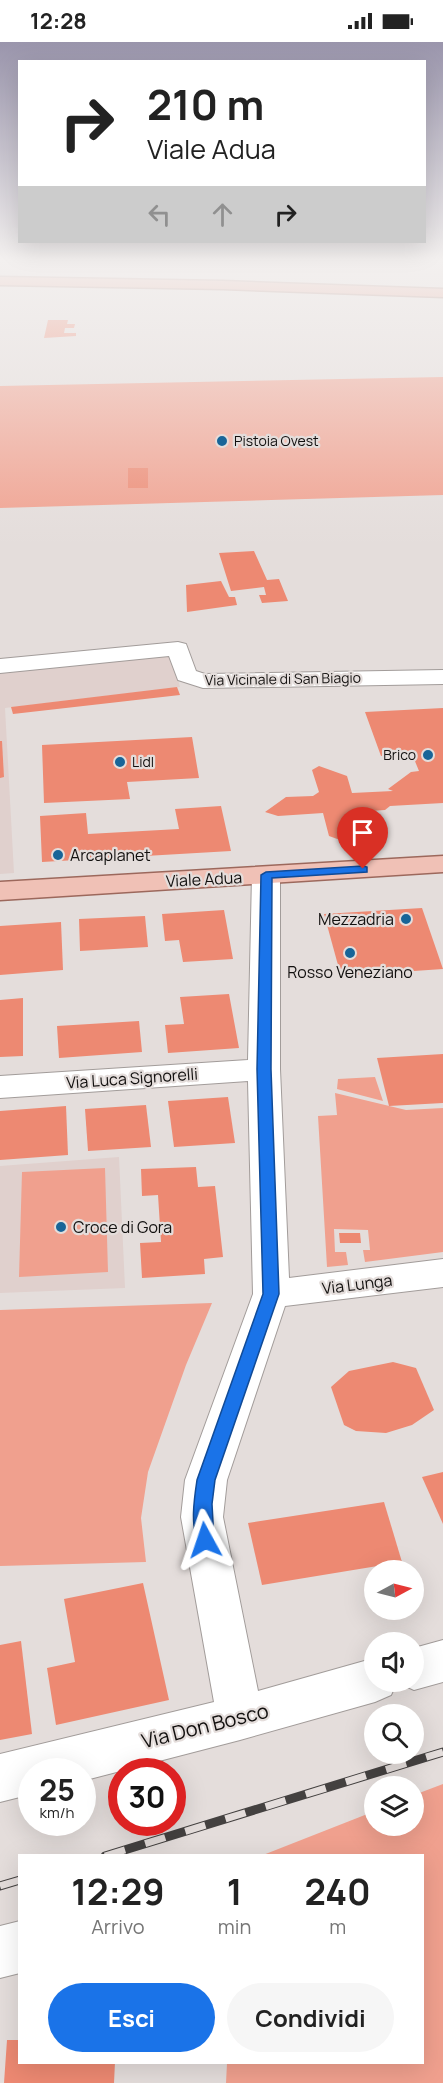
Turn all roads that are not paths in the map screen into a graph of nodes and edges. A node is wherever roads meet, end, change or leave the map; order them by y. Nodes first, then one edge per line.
1 (0, 666) edge
2 (443, 677) edge
3 (443, 864) edge
4 (266, 875) junction
5 (0, 891) edge
6 (264, 1069) junction
7 (0, 1087) edge
8 (443, 1273) edge
9 (271, 1294) junction
10 (443, 1660) edge
11 (424, 1666) edge
12 (364, 1683) edge
13 (240, 1718) junction
14 (0, 1778) edge
15 (18, 1948) edge
16 (0, 1952) edge

1 - 2 street, Via Vicinale di San Biagio
3 - 4 main road, Viale Adua
4 - 5 main road, Viale Adua
4 - 6 street
6 - 7 street, Via Luca Signorelli
6 - 9 street
8 - 9 street, Via Lunga
9 - 13 street
10 - 11 street
12 - 13 street, Via Don Bosco
13 - 14 street, Via Don Bosco
15 - 16 street

